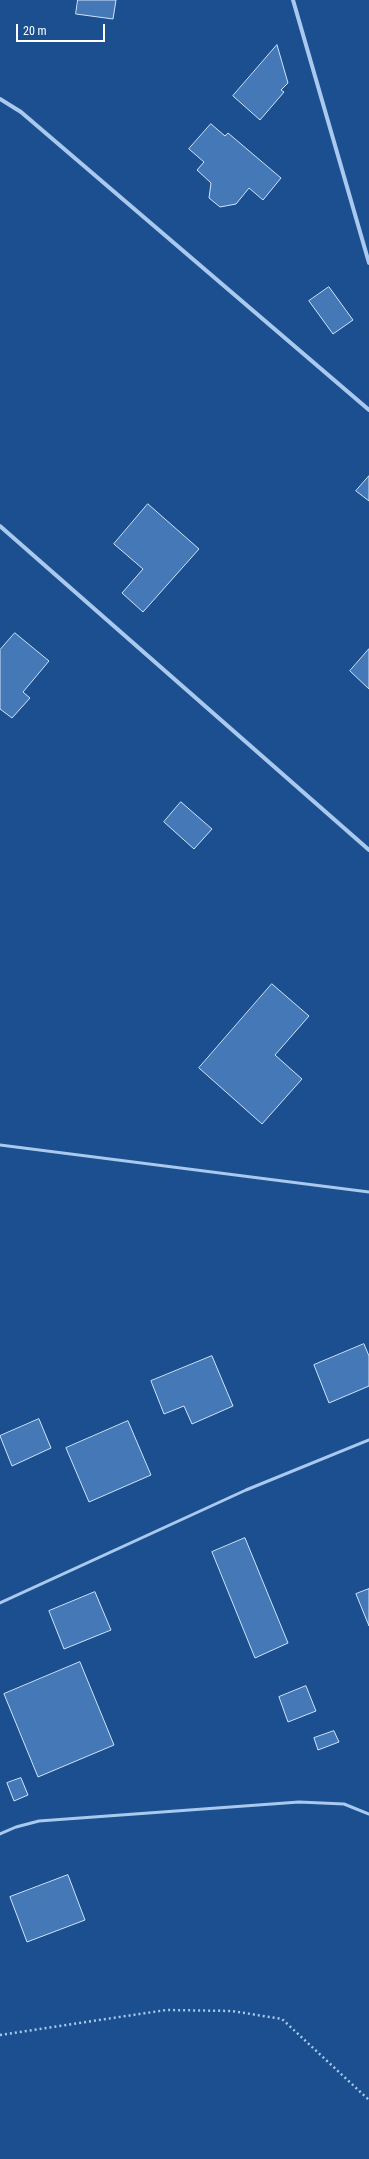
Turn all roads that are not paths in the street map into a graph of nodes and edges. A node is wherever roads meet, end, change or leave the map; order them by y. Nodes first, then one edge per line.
1 (293, 0) edge
2 (0, 100) edge
3 (369, 263) edge
4 (369, 410) edge
5 (0, 526) edge
6 (369, 850) edge
7 (0, 1145) edge
8 (369, 1192) edge
9 (369, 1440) edge
10 (0, 1603) edge
11 (369, 1814) edge
12 (0, 1834) edge

1 - 3 street
2 - 4 street
5 - 6 street
7 - 8 lane
9 - 10 lane
11 - 12 lane

